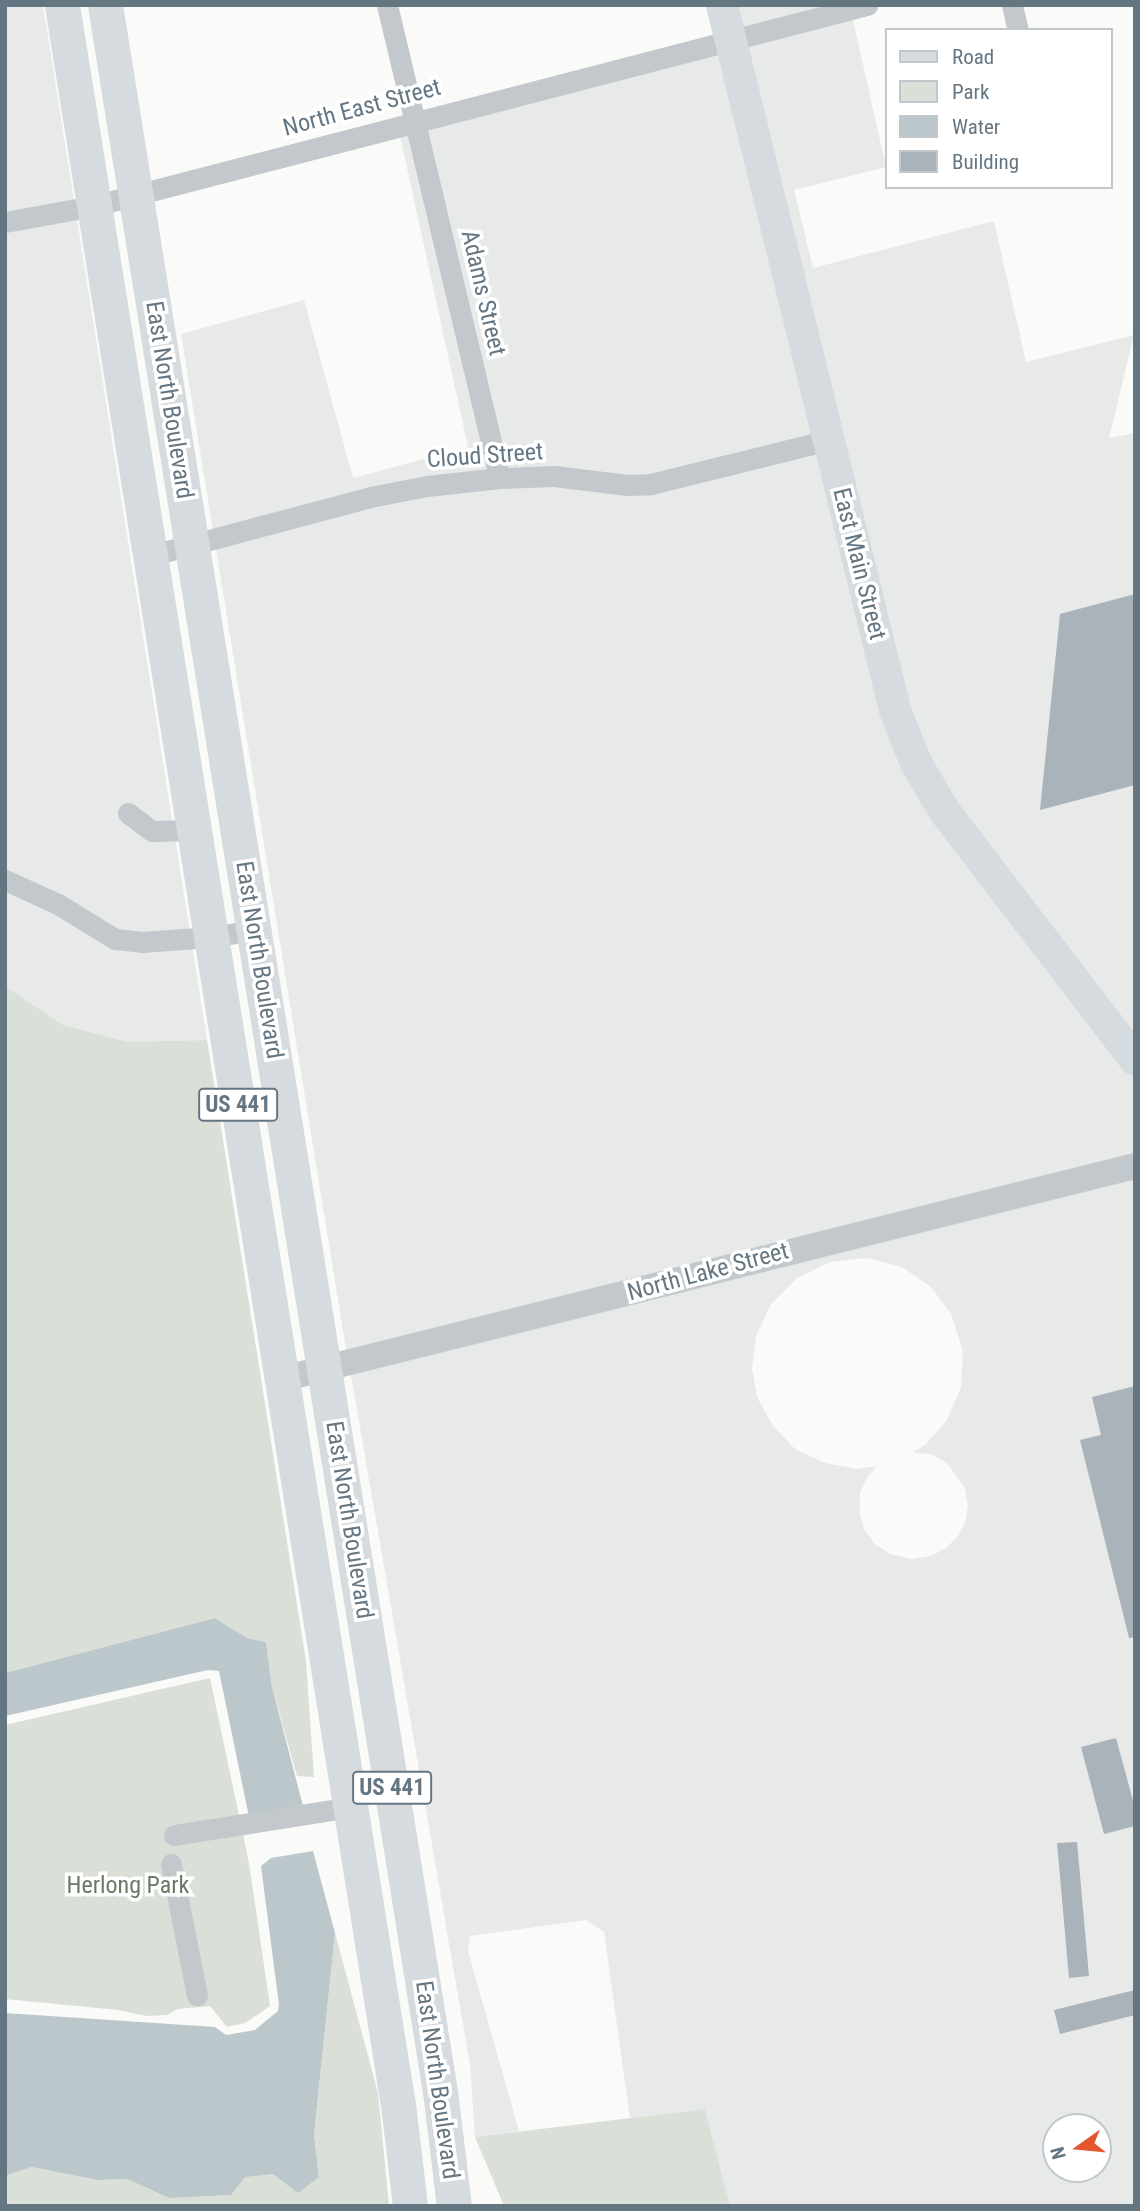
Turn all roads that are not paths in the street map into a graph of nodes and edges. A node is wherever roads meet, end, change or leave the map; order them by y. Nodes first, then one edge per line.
1 (62, 5) edge
2 (105, 5) edge
3 (387, 5) edge
4 (722, 5) edge
5 (867, 5) edge
6 (1012, 5) edge
7 (1018, 28) edge
8 (730, 39) junction
9 (417, 120) junction
10 (136, 194) junction
11 (93, 206) junction
12 (5, 222) edge
13 (829, 440) junction
14 (500, 478) junction
15 (193, 545) junction
16 (149, 556) junction
17 (128, 813) dead end
18 (193, 830) junction
19 (5, 880) edge
20 (254, 930) junction
21 (211, 937) junction
22 (1135, 1060) edge
23 (1135, 1166) edge
24 (325, 1371) junction
25 (282, 1379) junction
26 (394, 1801) junction
27 (351, 1807) junction
28 (174, 1835) dead end
29 (171, 1864) dead end
30 (197, 1995) dead end
31 (410, 2206) edge
32 (454, 2206) edge

1 - 11 main road, East North Boulevard / US 441
2 - 10 main road, East North Boulevard / US 441
3 - 9 street, Adams Street
4 - 8 main road, East Main Street
5 - 8 street, North East Street
6 - 7 street
8 - 9 street, North East Street
8 - 13 main road, East Main Street
9 - 10 street, North East Street
9 - 14 street, Adams Street
10 - 11 street, North East Street
10 - 15 main road, East North Boulevard / US 441
11 - 12 street, North East Street
11 - 16 main road, East North Boulevard / US 441
13 - 14 street, Cloud Street
13 - 22 main road, East Main Street
14 - 15 street, Cloud Street
15 - 16 street, Cloud Street
15 - 20 main road, East North Boulevard / US 441
16 - 18 main road, East North Boulevard / US 441
17 - 18 street
18 - 21 main road, East North Boulevard / US 441
19 - 21 street
20 - 21 street
20 - 24 main road, East North Boulevard / US 441
21 - 25 main road, East North Boulevard / US 441
23 - 24 street, North Lake Street
24 - 25 street, North Lake Street
24 - 26 main road, East North Boulevard / US 441
25 - 27 main road, East North Boulevard / US 441
26 - 27 main road
26 - 32 main road, East North Boulevard / US 441
27 - 28 street
27 - 31 main road, East North Boulevard / US 441
29 - 30 street

